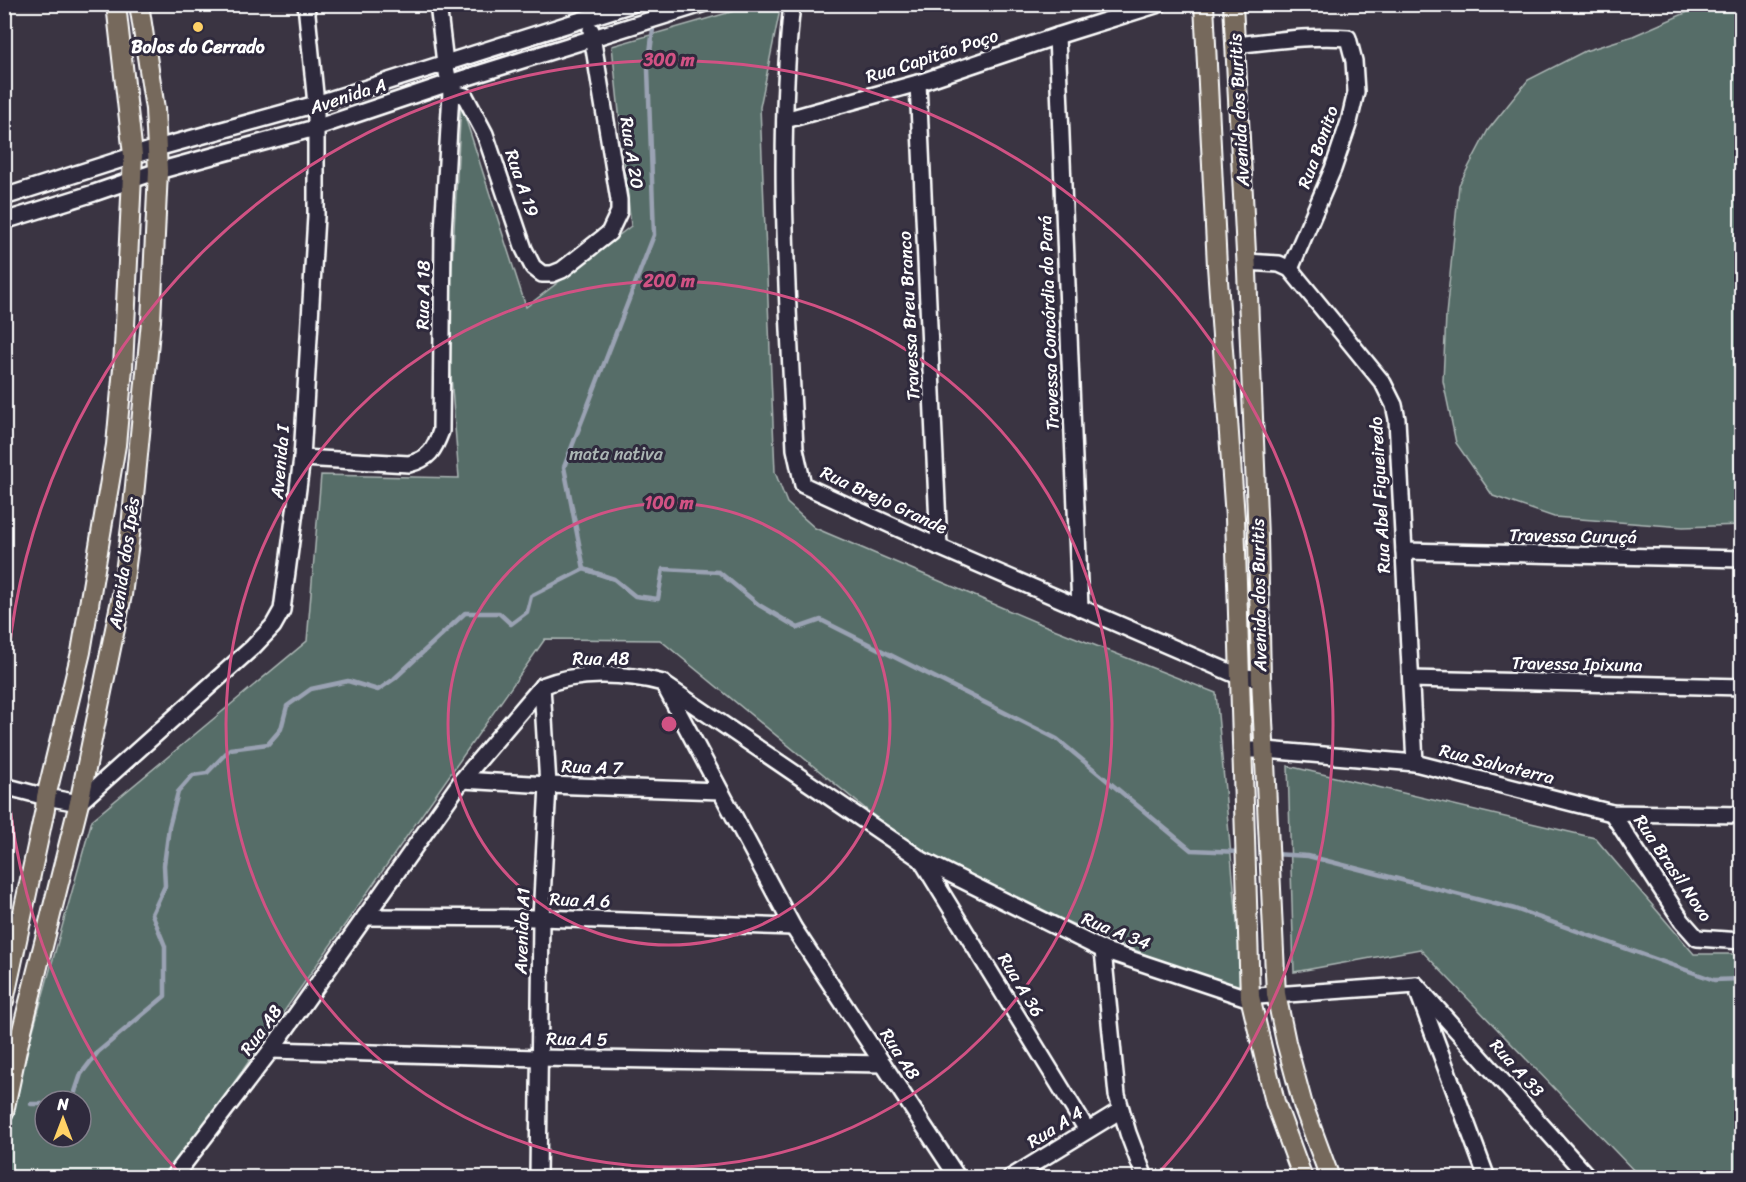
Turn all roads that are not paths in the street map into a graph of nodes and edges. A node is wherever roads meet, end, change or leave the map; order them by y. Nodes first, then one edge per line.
1 (116, 4) edge
2 (139, 4) edge
3 (306, 4) edge
4 (438, 4) edge
5 (702, 4) edge
6 (792, 4) edge
7 (1159, 4) edge
8 (1204, 4) edge
9 (1233, 4) edge
10 (624, 6) edge
11 (587, 19) junction
12 (1057, 36) junction
13 (594, 39) junction
14 (1235, 45) junction
15 (445, 63) junction
16 (918, 83) junction
17 (450, 88) junction
18 (316, 104) junction
19 (784, 120) junction
20 (315, 128) junction
21 (156, 148) junction
22 (134, 155) junction
23 (158, 171) junction
24 (132, 179) junction
25 (4, 197) edge
26 (4, 220) edge
27 (1246, 262) junction
28 (1290, 269) junction
29 (562, 270) joint
30 (302, 458) junction
31 (939, 547) junction
32 (1404, 551) junction
33 (1742, 559) edge
34 (1080, 608) junction
35 (1241, 677) junction
36 (1261, 678) junction
37 (1411, 679) junction
38 (663, 683) junction
39 (542, 686) junction
40 (1742, 687) edge
41 (1243, 750) junction
42 (1266, 750) junction
43 (1415, 763) junction
44 (462, 780) junction
45 (548, 785) junction
46 (4, 786) edge
47 (720, 791) junction
48 (46, 797) junction
49 (79, 803) junction
50 (1612, 813) junction
51 (1742, 815) edge
52 (922, 860) junction
53 (365, 917) junction
54 (541, 918) junction
55 (13, 920) edge
56 (793, 927) junction
57 (1742, 940) edge
58 (1103, 950) junction
59 (1416, 985) junction
60 (1276, 994) junction
61 (1250, 997) junction
62 (4, 1001) edge
63 (270, 1050) junction
64 (538, 1058) junction
65 (883, 1064) junction
66 (1121, 1110) junction
67 (4, 1112) edge
68 (1087, 1130) junction
69 (174, 1178) edge
70 (538, 1178) edge
71 (958, 1178) edge
72 (1010, 1178) edge
73 (1145, 1178) edge
74 (1303, 1178) edge
75 (1330, 1178) edge
76 (1487, 1178) edge
77 (1589, 1178) edge

1 - 22 main road, Avenida dos Ipês
2 - 21 main road, Avenida dos Ipês
3 - 18 street, Avenida I
4 - 15 street, Rua A 18
5 - 13 street, Avenida A
6 - 19 street, Rua Brejo Grande
7 - 12 street, Rua Capitão Poço
8 - 35 main road, Avenida dos Buritis
9 - 14 main road, Avenida dos Buritis
10 - 11 street, Avenida A
11 - 13 street, Rua A 20
11 - 15 street, Avenida A
12 - 16 street, Rua Capitão Poço
12 - 34 street, Travessa Concórdia do Pará
13 - 17 street, Avenida A
13 - 29 street, Rua A 20
14 - 27 main road, Avenida dos Buritis
14 - 28 street, Rua Bonito
15 - 17 street, Rua A 18
15 - 18 street, Avenida A
16 - 19 street, Rua Capitão Poço
16 - 31 street, Travessa Breu Branco
17 - 20 street, Avenida A
17 - 29 street, Rua A 19
17 - 30 street, Rua A 18
18 - 20 street, Avenida I
18 - 21 street, Avenida A
19 - 31 street, Rua Brejo Grande
20 - 23 street, Avenida A
20 - 30 street, Avenida I
21 - 22 street, Avenida A
21 - 23 main road, Avenida dos Ipês
22 - 24 main road, Avenida dos Ipês
22 - 25 street, Avenida A
23 - 24 street, Avenida A
23 - 49 main road, Avenida dos Ipês
24 - 26 street, Avenida A
24 - 48 main road, Avenida dos Ipês
27 - 28 street
27 - 36 main road, Avenida dos Buritis
28 - 32 street, Rua Abel Figueiredo
30 - 49 street, Avenida I
31 - 34 street, Rua Brejo Grande
32 - 33 street, Travessa Curuçá
32 - 37 street, Rua Abel Figueiredo
34 - 35 street, Rua Brejo Grande
35 - 36 street, Rua Brejo Grande
35 - 41 main road, Avenida dos Buritis
36 - 42 main road, Avenida dos Buritis
37 - 40 street, Travessa Ipixuna
37 - 43 street, Rua Abel Figueiredo
38 - 39 street, Rua A8
38 - 47 street, Rua A8
38 - 52 street, Rua A 34
39 - 44 street, Rua A8
39 - 45 street, Avenida A1
41 - 42 street, Rua Salvaterra
41 - 61 main road, Avenida dos Buritis
42 - 43 street, Rua Salvaterra
42 - 60 main road, Avenida dos Buritis
43 - 50 street, Rua Salvaterra
44 - 45 street, Rua A 7
44 - 53 street, Rua A8
45 - 47 street, Rua A 7
45 - 54 street, Avenida A1
46 - 48 street
47 - 56 street, Rua A8
48 - 49 street
48 - 55 main road, Avenida dos Ipês
49 - 67 main road, Avenida dos Ipês
50 - 51 street, Rua Salvaterra
50 - 57 street, Rua Brasil Novo
52 - 58 street, Rua A 34
52 - 68 street, Rua A 36
53 - 54 street, Rua A 6
53 - 63 street, Rua A8
54 - 56 street, Rua A 6
54 - 64 street, Avenida A1
55 - 62 main road, Avenida dos Ipês
56 - 65 street, Rua A8
58 - 61 street, Rua A 34
58 - 66 street
59 - 60 street, Rua A 34
59 - 76 street
59 - 77 street, Rua A 33
60 - 61 street, Rua A 34
60 - 75 main road, Avenida dos Buritis
61 - 74 main road, Avenida dos Buritis
63 - 64 street, Rua A 5
63 - 69 street, Rua A8
64 - 65 street, Rua A 5
64 - 70 street, Avenida A1
65 - 71 street, Rua A8
66 - 68 street, Rua A 4
66 - 73 street
68 - 72 street, Rua A 4

